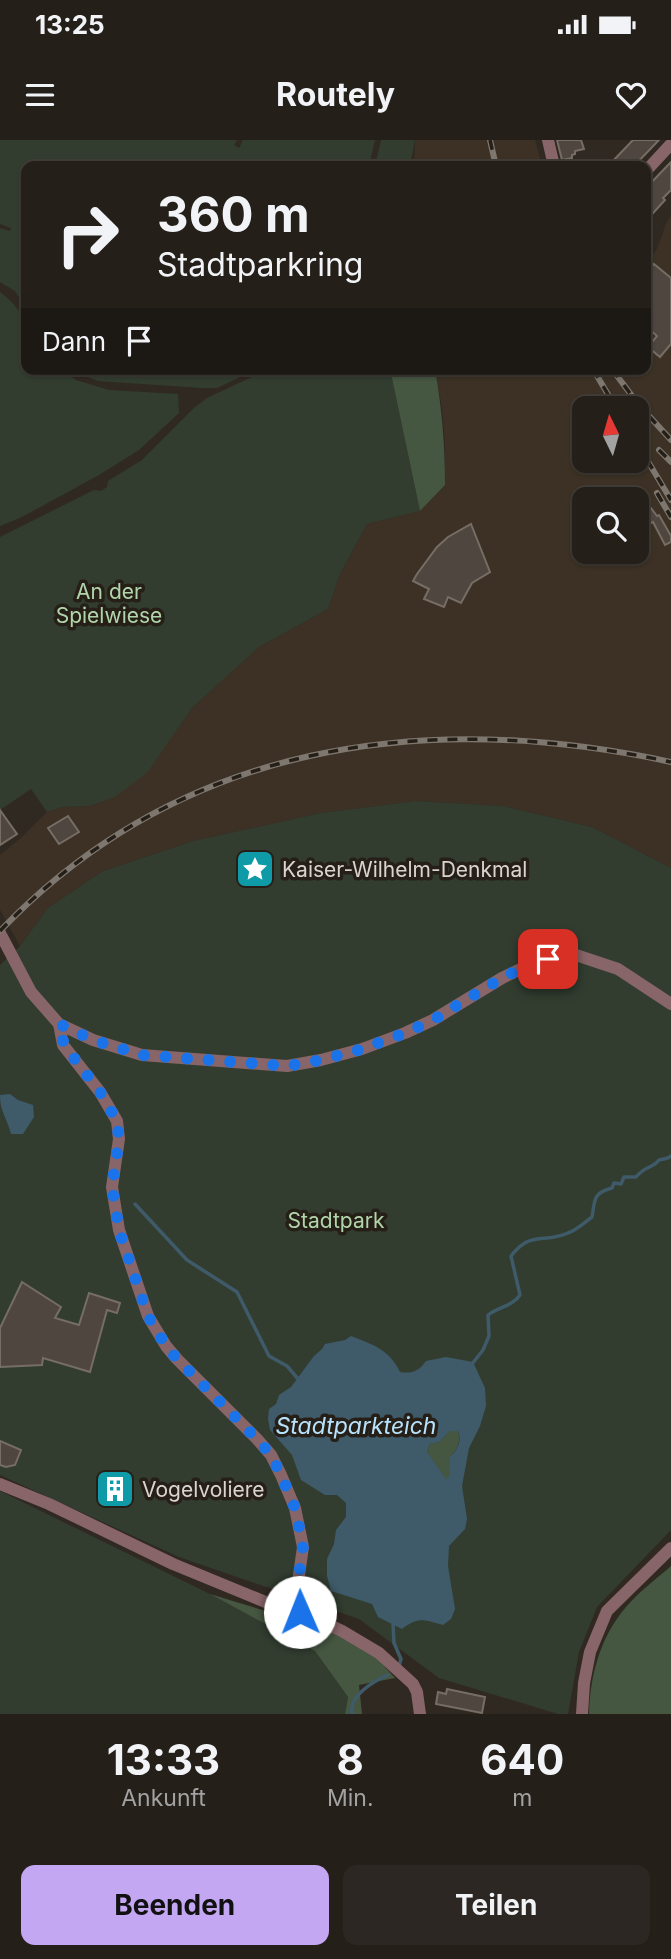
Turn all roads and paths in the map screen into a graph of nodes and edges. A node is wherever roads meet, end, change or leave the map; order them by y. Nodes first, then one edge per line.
1 (548, 140) edge
2 (671, 144) edge
3 (553, 161) edge
4 (651, 166) edge
5 (0, 933) edge
6 (671, 1004) edge
7 (59, 1024) junction
8 (0, 1484) edge
9 (671, 1548) edge
10 (300, 1612) junction
11 (420, 1714) edge
12 (582, 1714) edge

1 - 3 street
2 - 4 street
5 - 7 street
6 - 7 street
7 - 10 street
8 - 10 street
9 - 12 street
10 - 11 street

